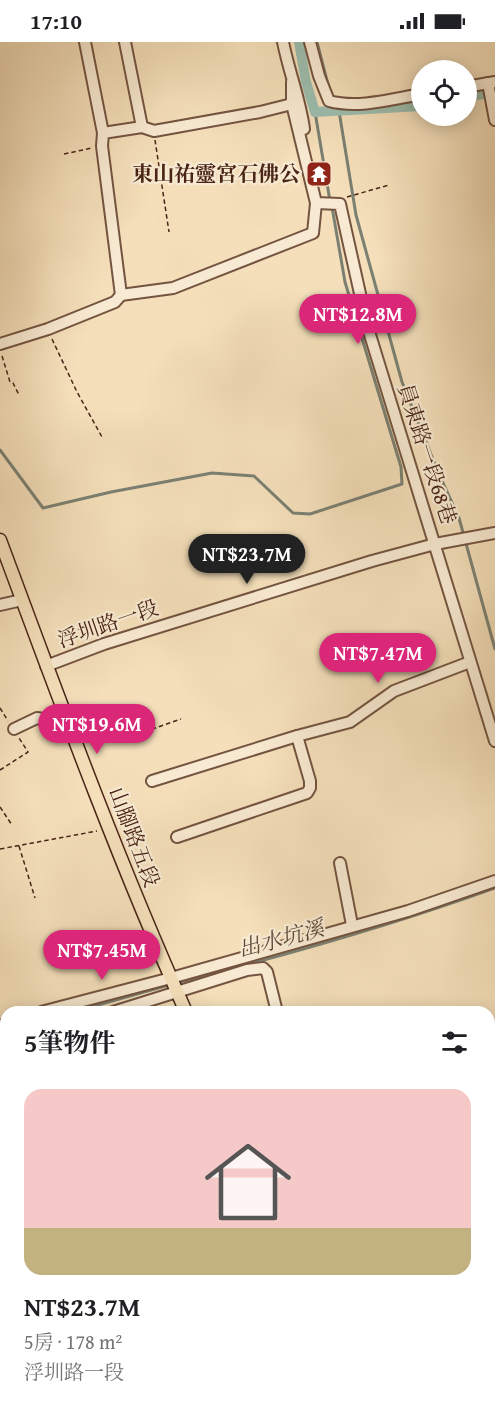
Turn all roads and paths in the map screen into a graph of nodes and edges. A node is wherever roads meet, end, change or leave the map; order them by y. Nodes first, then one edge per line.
1 (85, 42) edge
2 (125, 42) edge
3 (283, 42) edge
4 (310, 42) edge
5 (292, 82) junction
6 (492, 83) edge
7 (477, 85) edge
8 (411, 96) edge
9 (292, 104) junction
10 (495, 120) edge
11 (142, 127) junction
12 (154, 130) junction
13 (103, 133) junction
14 (102, 146) junction
15 (305, 153) junction
16 (64, 154) dead end
17 (389, 185) dead end
18 (316, 203) junction
19 (340, 204) junction
20 (169, 232) dead end
21 (121, 295) junction
22 (48, 329) junction
23 (2, 344) edge
24 (19, 394) dead end
25 (102, 437) dead end
26 (495, 534) edge
27 (0, 540) edge
28 (435, 544) junction
29 (22, 600) junction
30 (0, 605) edge
31 (470, 662) junction
32 (46, 666) junction
33 (0, 708) edge
34 (181, 719) dead end
35 (67, 721) junction
36 (14, 729) junction
37 (297, 736) junction
38 (495, 741) edge
39 (0, 770) edge
40 (152, 781) dead end
41 (0, 807) edge
42 (12, 825) dead end
43 (110, 829) junction
44 (177, 837) dead end
45 (19, 845) junction
46 (0, 849) edge
47 (340, 863) dead end
48 (495, 881) edge
49 (35, 898) dead end
50 (352, 925) junction
51 (171, 978) junction
52 (177, 992) junction
53 (65, 1006) edge
54 (132, 1006) edge
55 (183, 1006) edge
56 (276, 1006) edge

1 - 13 street
2 - 11 street
3 - 5 street
4 - 8 street
5 - 9 street
5 - 15 street
6 - 7 street
6 - 10 street
9 - 12 street
9 - 15 street
11 - 12 street
11 - 13 street
12 - 20 path
13 - 14 street
14 - 16 path
14 - 21 street
15 - 18 street
17 - 19 path
18 - 19 street
18 - 21 street
19 - 28 street, 員東路一段68巷
21 - 22 street
22 - 23 street
22 - 25 path
23 - 24 path
26 - 28 street, 浮圳路一段
27 - 29 main road, 山腳路五段
28 - 31 street, 員東路一段68巷
28 - 32 street, 浮圳路一段
29 - 30 street
29 - 32 main road, 山腳路五段
31 - 37 street
31 - 38 street, 員東路一段68巷
32 - 35 main road, 山腳路五段
33 - 36 path
34 - 35 path
35 - 36 street
35 - 43 main road, 山腳路五段
36 - 39 path
37 - 40 street
37 - 44 street
41 - 42 path
43 - 45 path
43 - 51 main road, 山腳路五段
45 - 46 path
45 - 49 path
47 - 50 street
48 - 50 street
50 - 51 street
51 - 52 main road, 山腳路五段
51 - 53 street
52 - 54 street
52 - 55 main road
52 - 56 street

